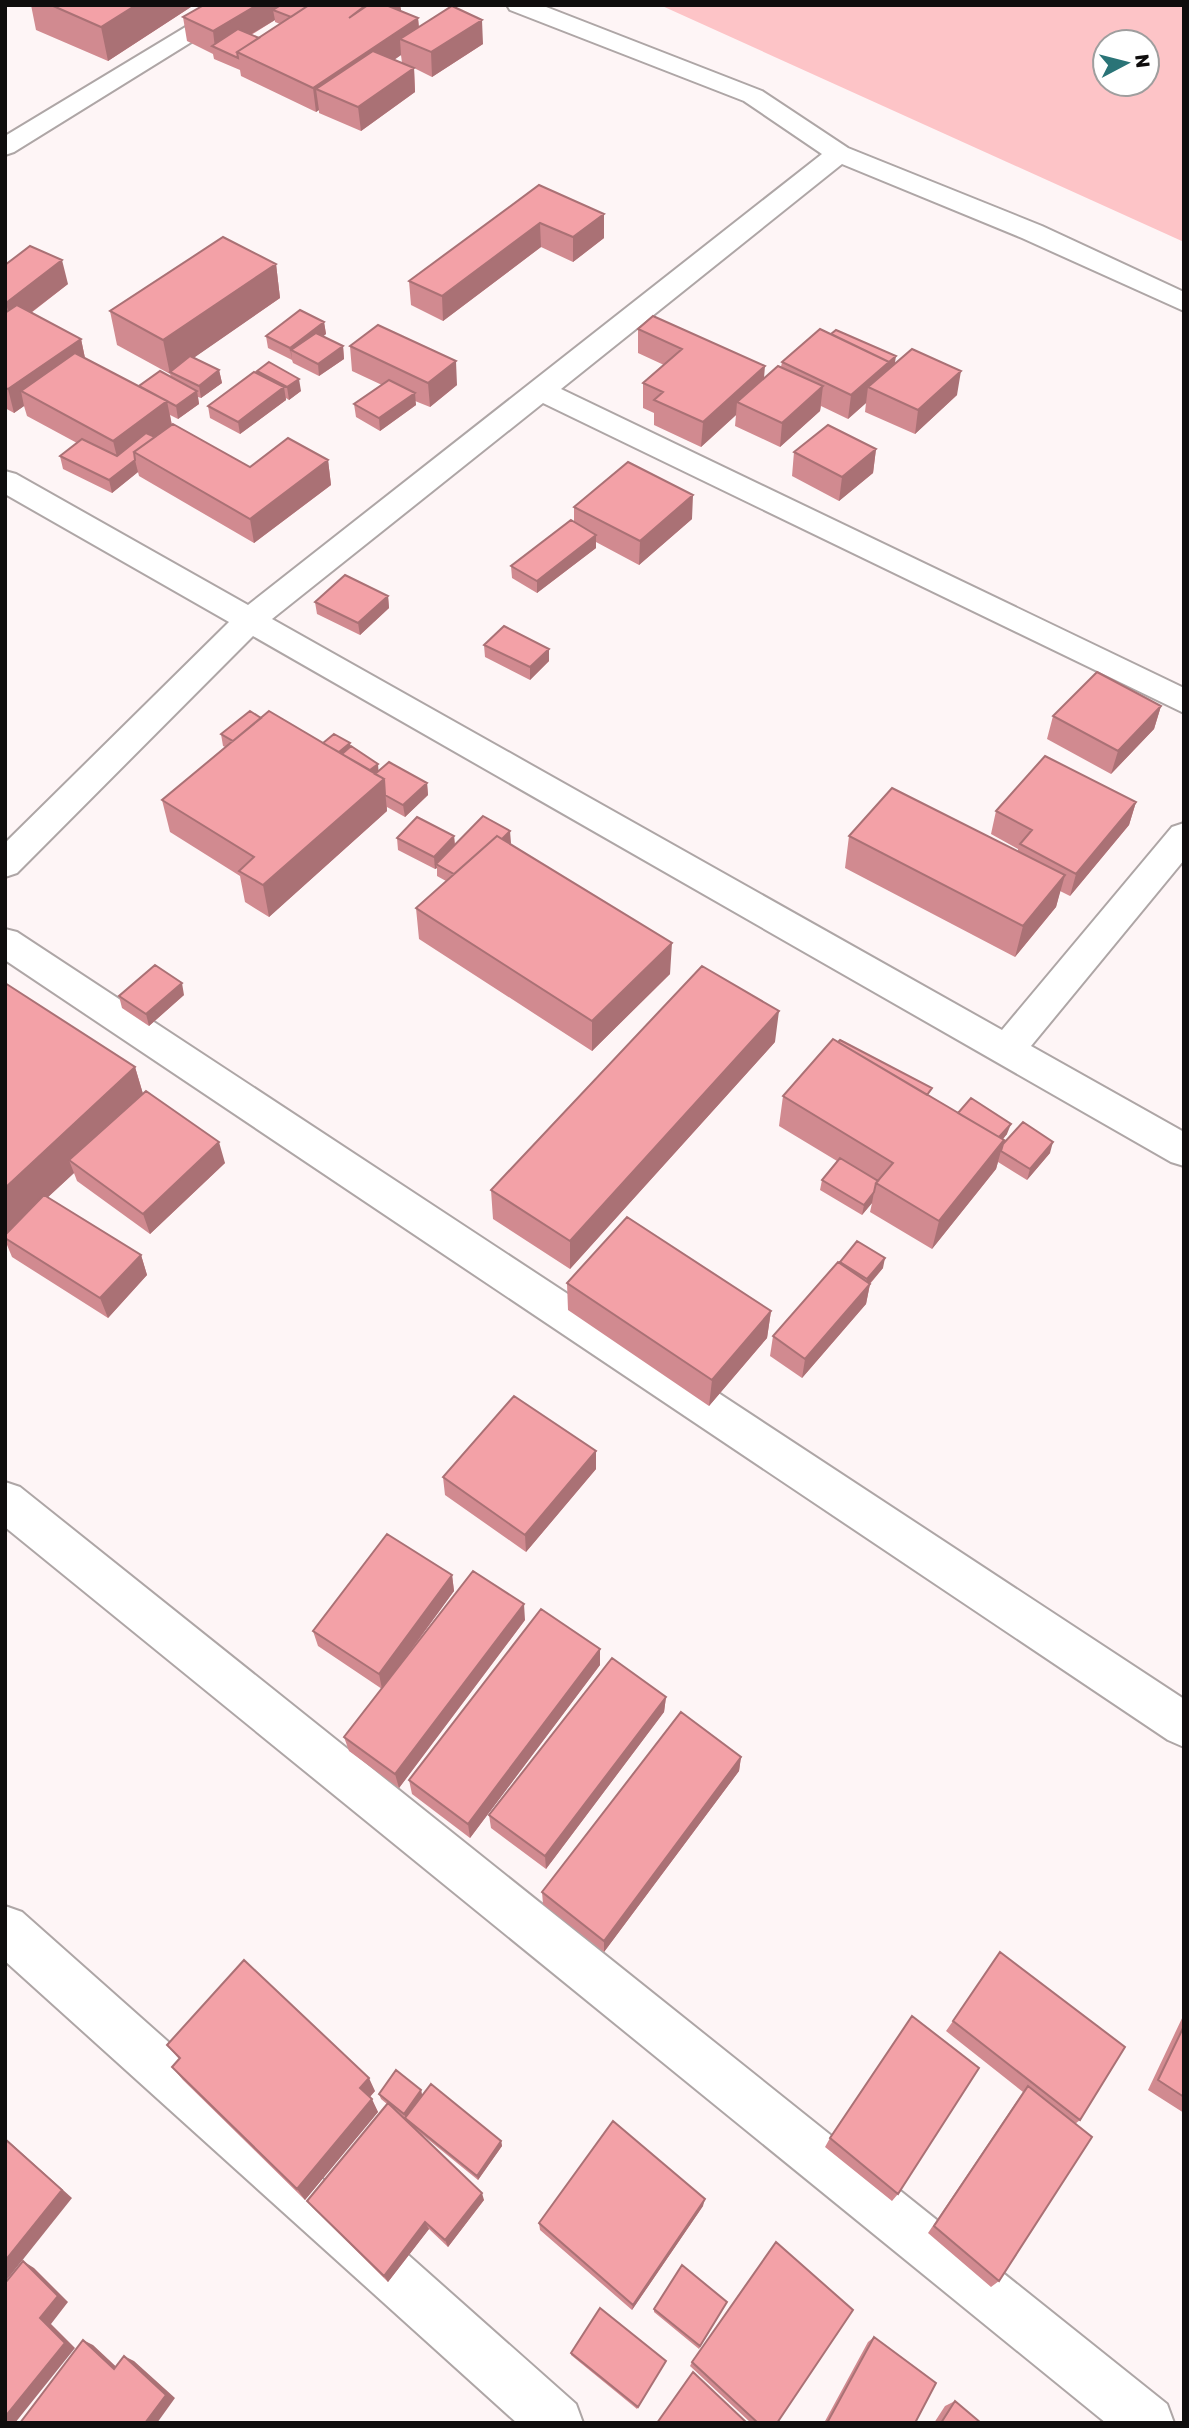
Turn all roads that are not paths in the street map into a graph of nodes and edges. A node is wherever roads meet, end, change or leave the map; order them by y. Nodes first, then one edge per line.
1 (239, 5) edge
2 (519, 5) edge
3 (5, 147) edge
4 (839, 154) junction
5 (1184, 303) edge
6 (540, 390) junction
7 (5, 481) edge
8 (250, 620) junction
9 (1184, 702) edge
10 (1184, 836) edge
11 (5, 864) edge
12 (5, 942) edge
13 (1006, 1049) junction
14 (1184, 1151) edge
15 (5, 1501) edge
16 (1184, 1725) edge
17 (5, 1929) edge
18 (557, 2423) edge
19 (1148, 2423) edge

1 - 3 street
2 - 4 street
4 - 5 street
4 - 6 street
6 - 8 street
6 - 9 street
7 - 8 street
8 - 11 street
8 - 13 street
10 - 13 street
12 - 16 street
13 - 14 street
15 - 19 street
17 - 18 street

